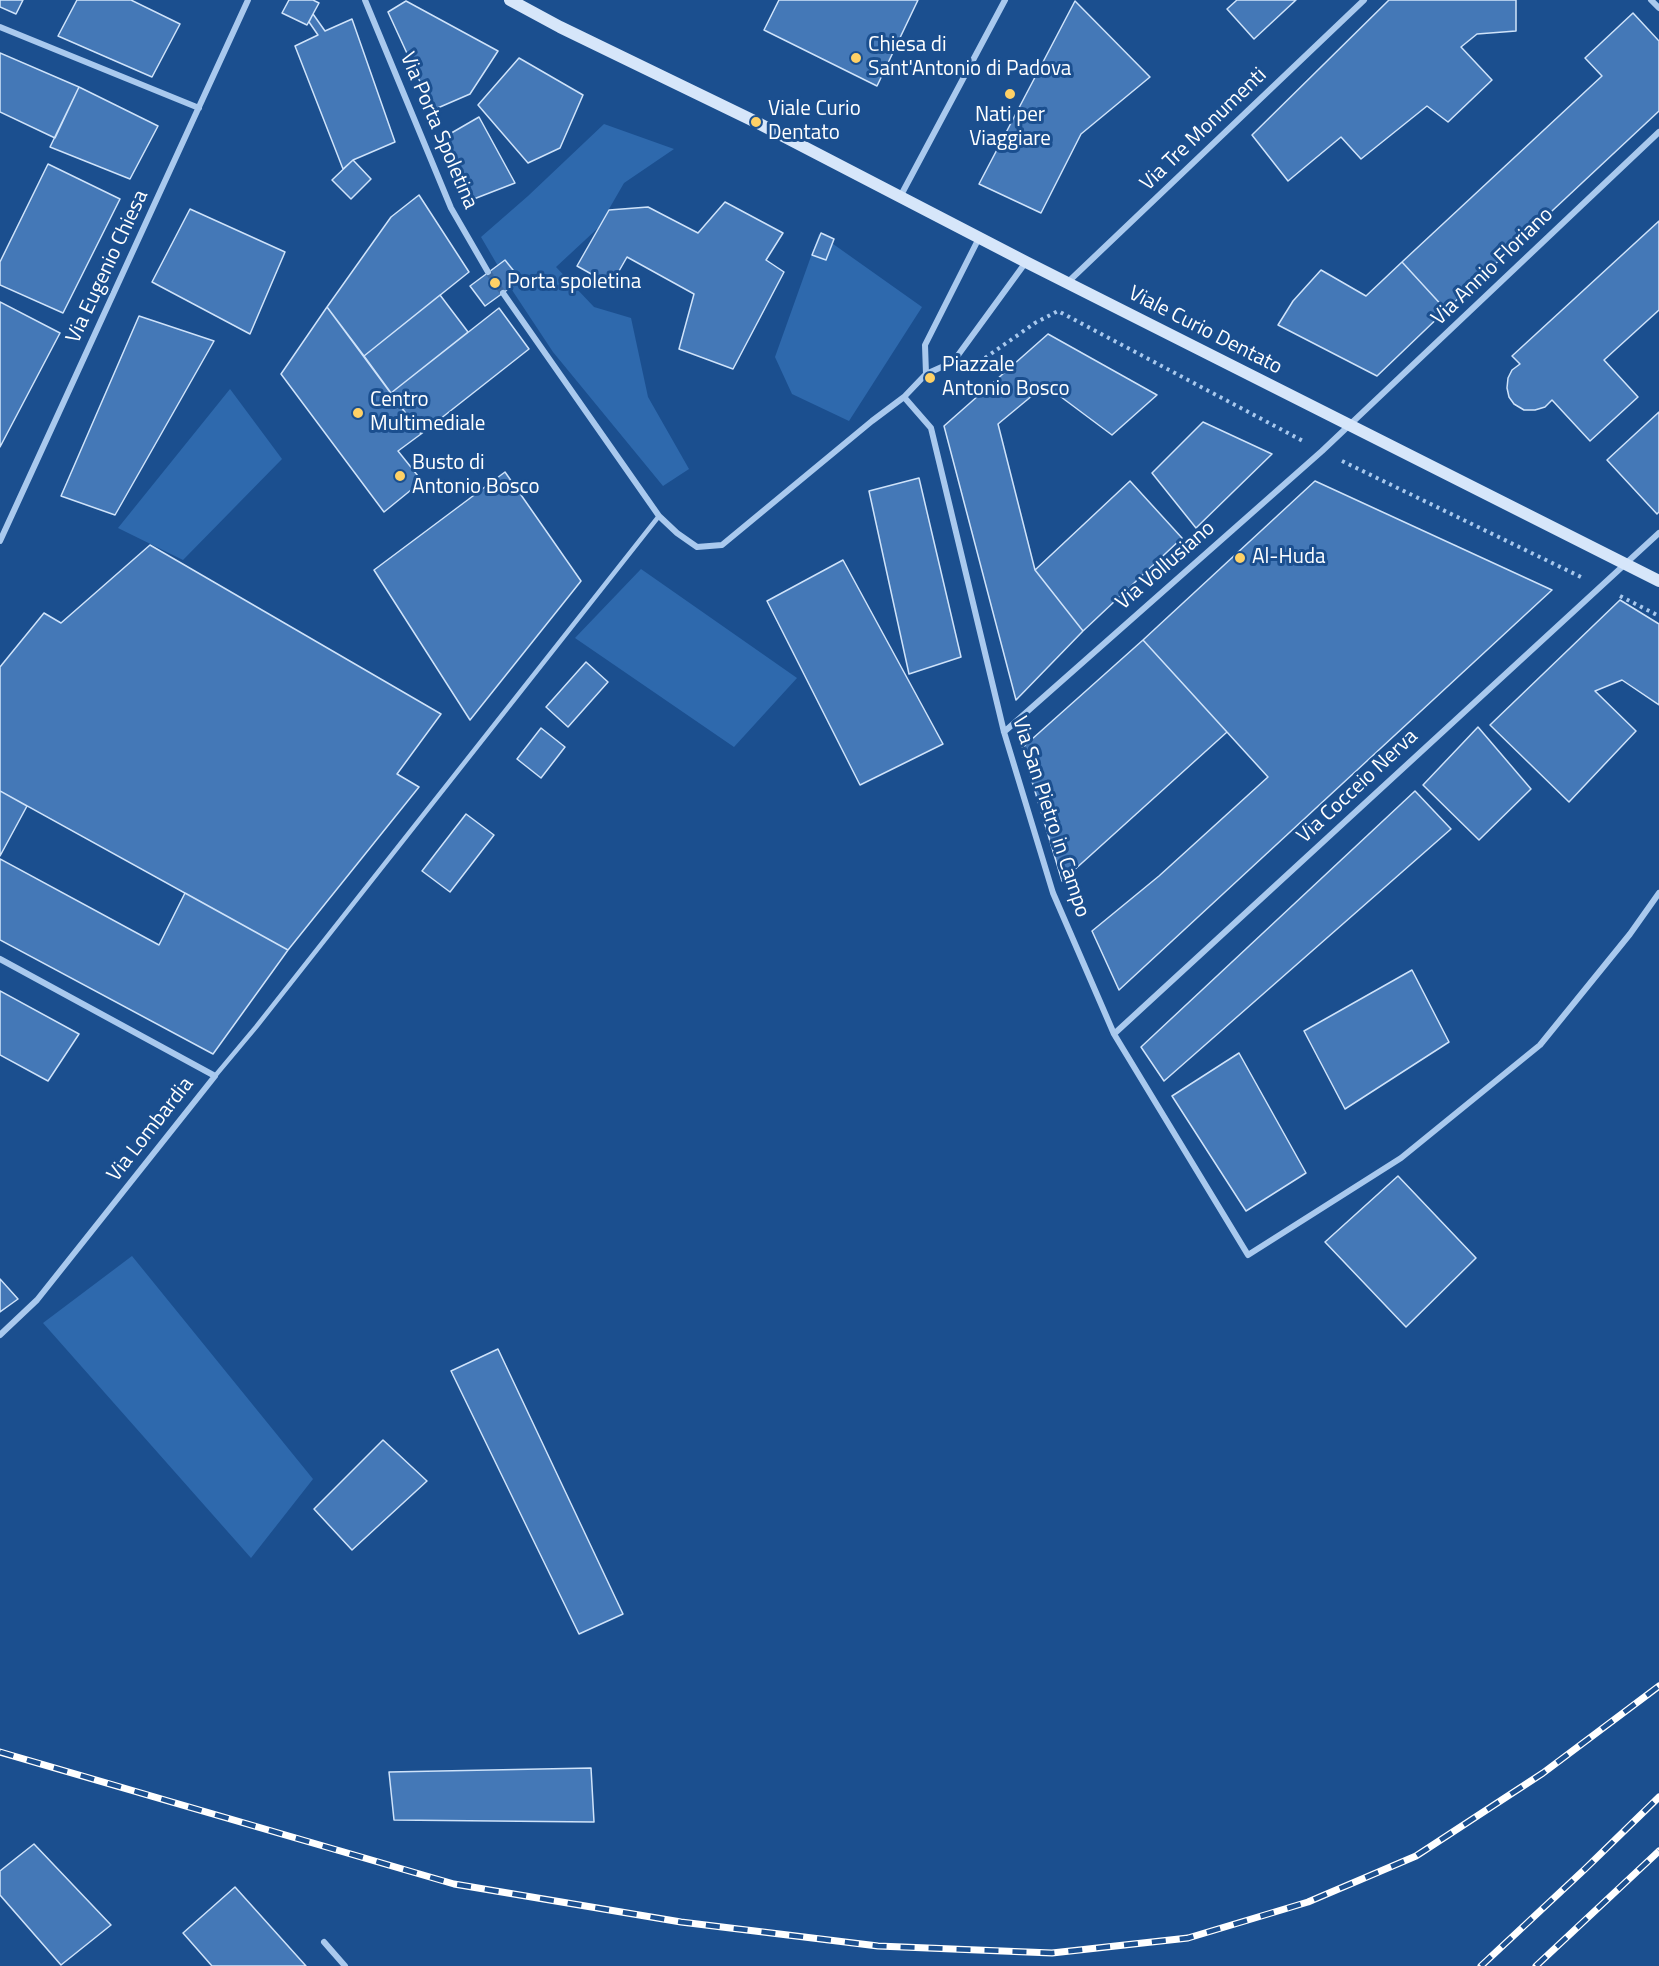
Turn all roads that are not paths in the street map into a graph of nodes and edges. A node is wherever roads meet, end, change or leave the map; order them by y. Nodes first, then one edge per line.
1 (248, 0) edge
2 (253, 0) edge
3 (365, 0) edge
4 (1005, 0) edge
5 (1364, 0) edge
6 (1651, 0) edge
7 (514, 1) edge
8 (246, 8) junction
9 (1659, 8) edge
10 (0, 27) edge
11 (199, 108) junction
12 (1659, 132) edge
13 (900, 197) junction
14 (979, 238) junction
15 (1026, 262) junction
16 (488, 272) tunnel mouth
17 (1067, 283) junction
18 (503, 293) tunnel mouth
19 (926, 374) junction
20 (904, 397) junction
21 (1349, 425) junction
22 (659, 516) junction
23 (1659, 533) edge
24 (0, 541) edge
25 (1624, 564) junction
26 (1659, 581) edge
27 (1004, 732) junction
28 (1659, 893) edge
29 (0, 958) edge
30 (1114, 1034) junction
31 (215, 1076) junction
32 (0, 1335) edge
33 (324, 1942) dead end
34 (345, 1966) edge

1 - 8 street, Via Eugenio Chiesa
2 - 8 street, Via Eugenio Chiesa
3 - 16 street, Via Porta Spoletina
4 - 13 street
5 - 17 street, Via Tre Monumenti
6 - 9 street
7 - 13 street, Viale Curio Dentato
8 - 11 street, Via Eugenio Chiesa
10 - 11 street
11 - 24 street, Via Eugenio Chiesa
12 - 21 street, Via Annio Floriano
13 - 14 street, Viale Curio Dentato
14 - 15 street, Viale Curio Dentato
14 - 19 street
15 - 17 street, Viale Curio Dentato
15 - 19 street
17 - 21 street, Viale Curio Dentato
18 - 22 street
19 - 20 street
20 - 22 street
20 - 27 street, Via San Pietro in Campo
21 - 25 street, Viale Curio Dentato
21 - 27 street, Via Vollusiano
22 - 31 lane
23 - 25 street, Via Cocceio Nerva
25 - 26 street, Viale Curio Dentato
25 - 30 street, Via Cocceio Nerva
27 - 30 street, Via San Pietro in Campo
28 - 30 street, Via San Pietro in Campo
29 - 31 street, Via Lombardia
31 - 32 street, Via Lombardia
33 - 34 street

